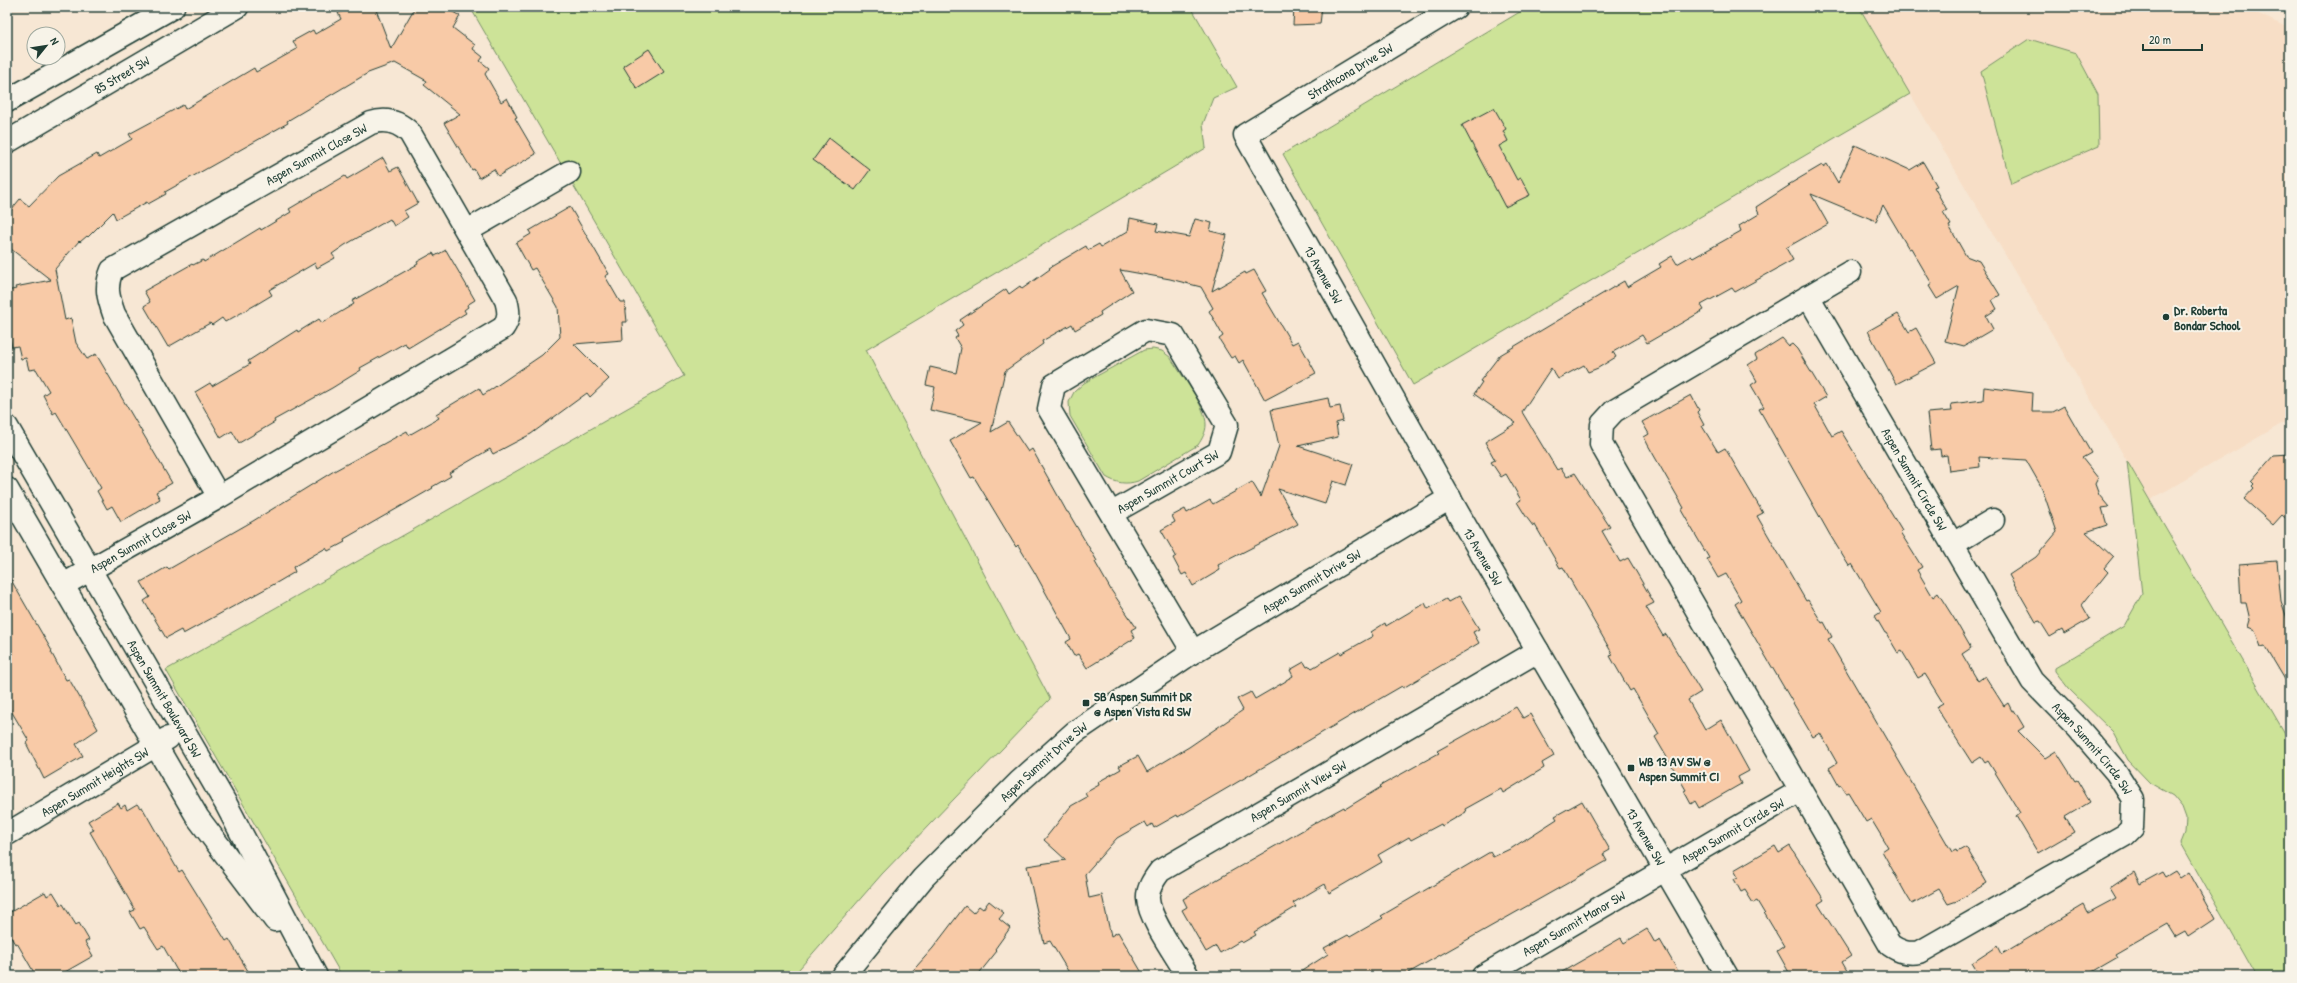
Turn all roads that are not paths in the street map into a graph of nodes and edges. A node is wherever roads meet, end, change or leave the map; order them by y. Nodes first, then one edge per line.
1 (173, 7) edge
2 (237, 7) edge
3 (1456, 7) edge
4 (7, 101) edge
5 (1245, 135) joint
6 (7, 142) edge
7 (569, 172) dead end
8 (467, 231) junction
9 (1850, 272) dead end
10 (1808, 296) junction
11 (7, 426) edge
12 (7, 488) edge
13 (219, 497) junction
14 (1450, 498) junction
15 (1112, 513) junction
16 (1993, 520) dead end
17 (1953, 544) junction
18 (90, 570) junction
19 (63, 585) junction
20 (1538, 651) junction
21 (1193, 652) junction
22 (183, 729) junction
23 (156, 745) junction
24 (1800, 791) junction
25 (7, 834) edge
26 (1665, 870) junction
27 (315, 975) edge
28 (843, 976) edge
29 (1188, 976) edge
30 (1483, 976) edge
31 (1727, 976) edge

1 - 4 street
2 - 6 street, 85 Street SW
3 - 5 street, Strathcona Drive SW
5 - 14 street, 13 Avenue SW
7 - 8 street
8 - 13 street, Aspen Summit Close SW
8 - 13 street, Aspen Summit Close SW
9 - 10 street
10 - 17 street, Aspen Summit Circle SW
10 - 24 street, Aspen Summit Circle SW
11 - 18 street, Aspen Summit Boulevard SW
12 - 19 street, Aspen Summit Boulevard SW
13 - 18 street, Aspen Summit Close SW
14 - 20 street, 13 Avenue SW
14 - 21 street, Aspen Summit Drive SW
15 - 15 street, Aspen Summit Court SW
15 - 21 street, Aspen Summit Court SW
16 - 17 street
17 - 24 street, Aspen Summit Circle SW
18 - 19 street, Aspen Summit Close SW
18 - 22 street, Aspen Summit Boulevard SW
19 - 23 street, Aspen Summit Boulevard SW
20 - 26 street, 13 Avenue SW
20 - 29 street, Aspen Summit View SW
21 - 28 street, Aspen Summit Drive SW
22 - 23 street, Aspen Summit Heights SW
22 - 27 street, Aspen Summit Boulevard SW
23 - 25 street, Aspen Summit Heights SW
23 - 27 street, Aspen Summit Boulevard SW
24 - 26 street, Aspen Summit Circle SW
26 - 30 street, Aspen Summit Manor SW
26 - 31 street, 13 Avenue SW

